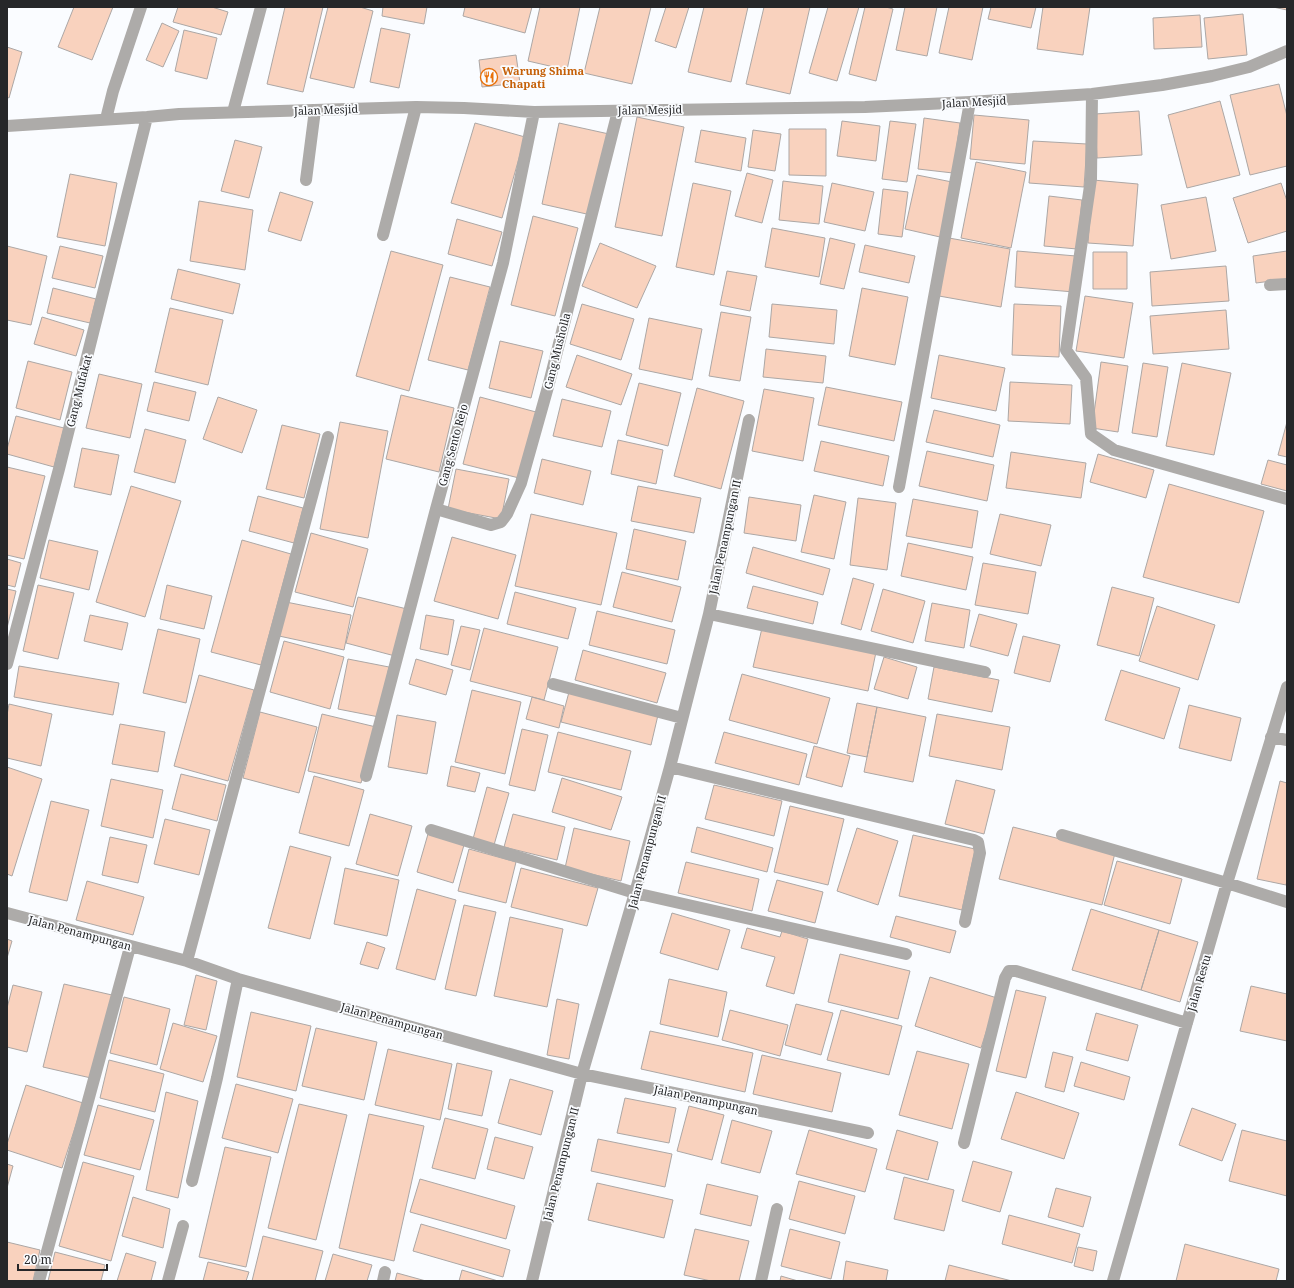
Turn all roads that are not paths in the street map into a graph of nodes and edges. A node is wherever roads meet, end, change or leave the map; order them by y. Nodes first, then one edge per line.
1 (141, 7) edge
2 (261, 7) edge
3 (1287, 51) edge
4 (1092, 94) junction
5 (970, 102) junction
6 (416, 107) junction
7 (315, 110) junction
8 (618, 111) junction
9 (233, 112) junction
10 (534, 112) junction
11 (147, 117) junction
12 (106, 119) junction
13 (7, 126) edge
14 (306, 180) dead end
15 (383, 235) dead end
16 (1287, 284) edge
17 (1270, 285) dead end
18 (749, 420) dead end
19 (328, 437) dead end
20 (899, 487) dead end
21 (1287, 499) edge
22 (436, 509) junction
23 (709, 614) junction
24 (7, 664) edge
25 (985, 672) dead end
26 (553, 684) dead end
27 (1287, 687) edge
28 (682, 718) junction
29 (1271, 737) junction
30 (1287, 740) edge
31 (670, 767) junction
32 (366, 776) dead end
33 (431, 830) dead end
34 (1062, 835) dead end
35 (1227, 883) junction
36 (635, 893) junction
37 (1287, 902) edge
38 (7, 913) edge
39 (965, 922) dead end
40 (130, 947) junction
41 (906, 954) dead end
42 (187, 961) junction
43 (238, 979) junction
44 (1187, 1023) junction
45 (582, 1074) junction
46 (868, 1133) dead end
47 (964, 1143) dead end
48 (192, 1181) dead end
49 (777, 1209) dead end
50 (183, 1226) dead end
51 (39, 1281) edge
52 (168, 1281) edge
53 (532, 1281) edge
54 (761, 1281) edge
55 (1113, 1281) edge

1 - 12 street
2 - 9 street
3 - 4 street, Jalan Mesjid
4 - 5 street, Jalan Mesjid
4 - 21 street
5 - 8 street, Jalan Mesjid
5 - 20 street
6 - 7 street, Jalan Mesjid
6 - 10 street, Jalan Mesjid
6 - 15 street
7 - 9 street, Jalan Mesjid
7 - 14 street
8 - 10 street, Jalan Mesjid
8 - 22 street, Gang Musholla
9 - 11 street, Jalan Mesjid
10 - 22 street, Gang Sento Rejo
11 - 12 street, Jalan Mesjid
11 - 24 street, Gang Mufakat
12 - 13 street, Jalan Mesjid
16 - 17 street
18 - 23 street, Jalan Penampungan II
19 - 42 street
22 - 32 street, Gang Sento Rejo
23 - 25 street
23 - 28 street, Jalan Penampungan II
26 - 28 street
27 - 29 street, Jalan Restu
28 - 31 street, Jalan Penampungan II
29 - 30 street
29 - 35 street, Jalan Restu
31 - 36 street, Jalan Penampungan II
31 - 39 street
33 - 36 street
34 - 35 street
35 - 37 street
35 - 44 street, Jalan Restu
36 - 41 street
36 - 45 street, Jalan Penampungan II
38 - 40 street, Jalan Penampungan
40 - 42 street, Jalan Penampungan
40 - 51 street
42 - 43 street, Jalan Penampungan
43 - 45 street, Jalan Penampungan
43 - 48 street
44 - 47 street
44 - 55 street, Jalan Restu
45 - 46 street, Jalan Penampungan
45 - 53 street, Jalan Penampungan II
49 - 54 street
50 - 52 street

